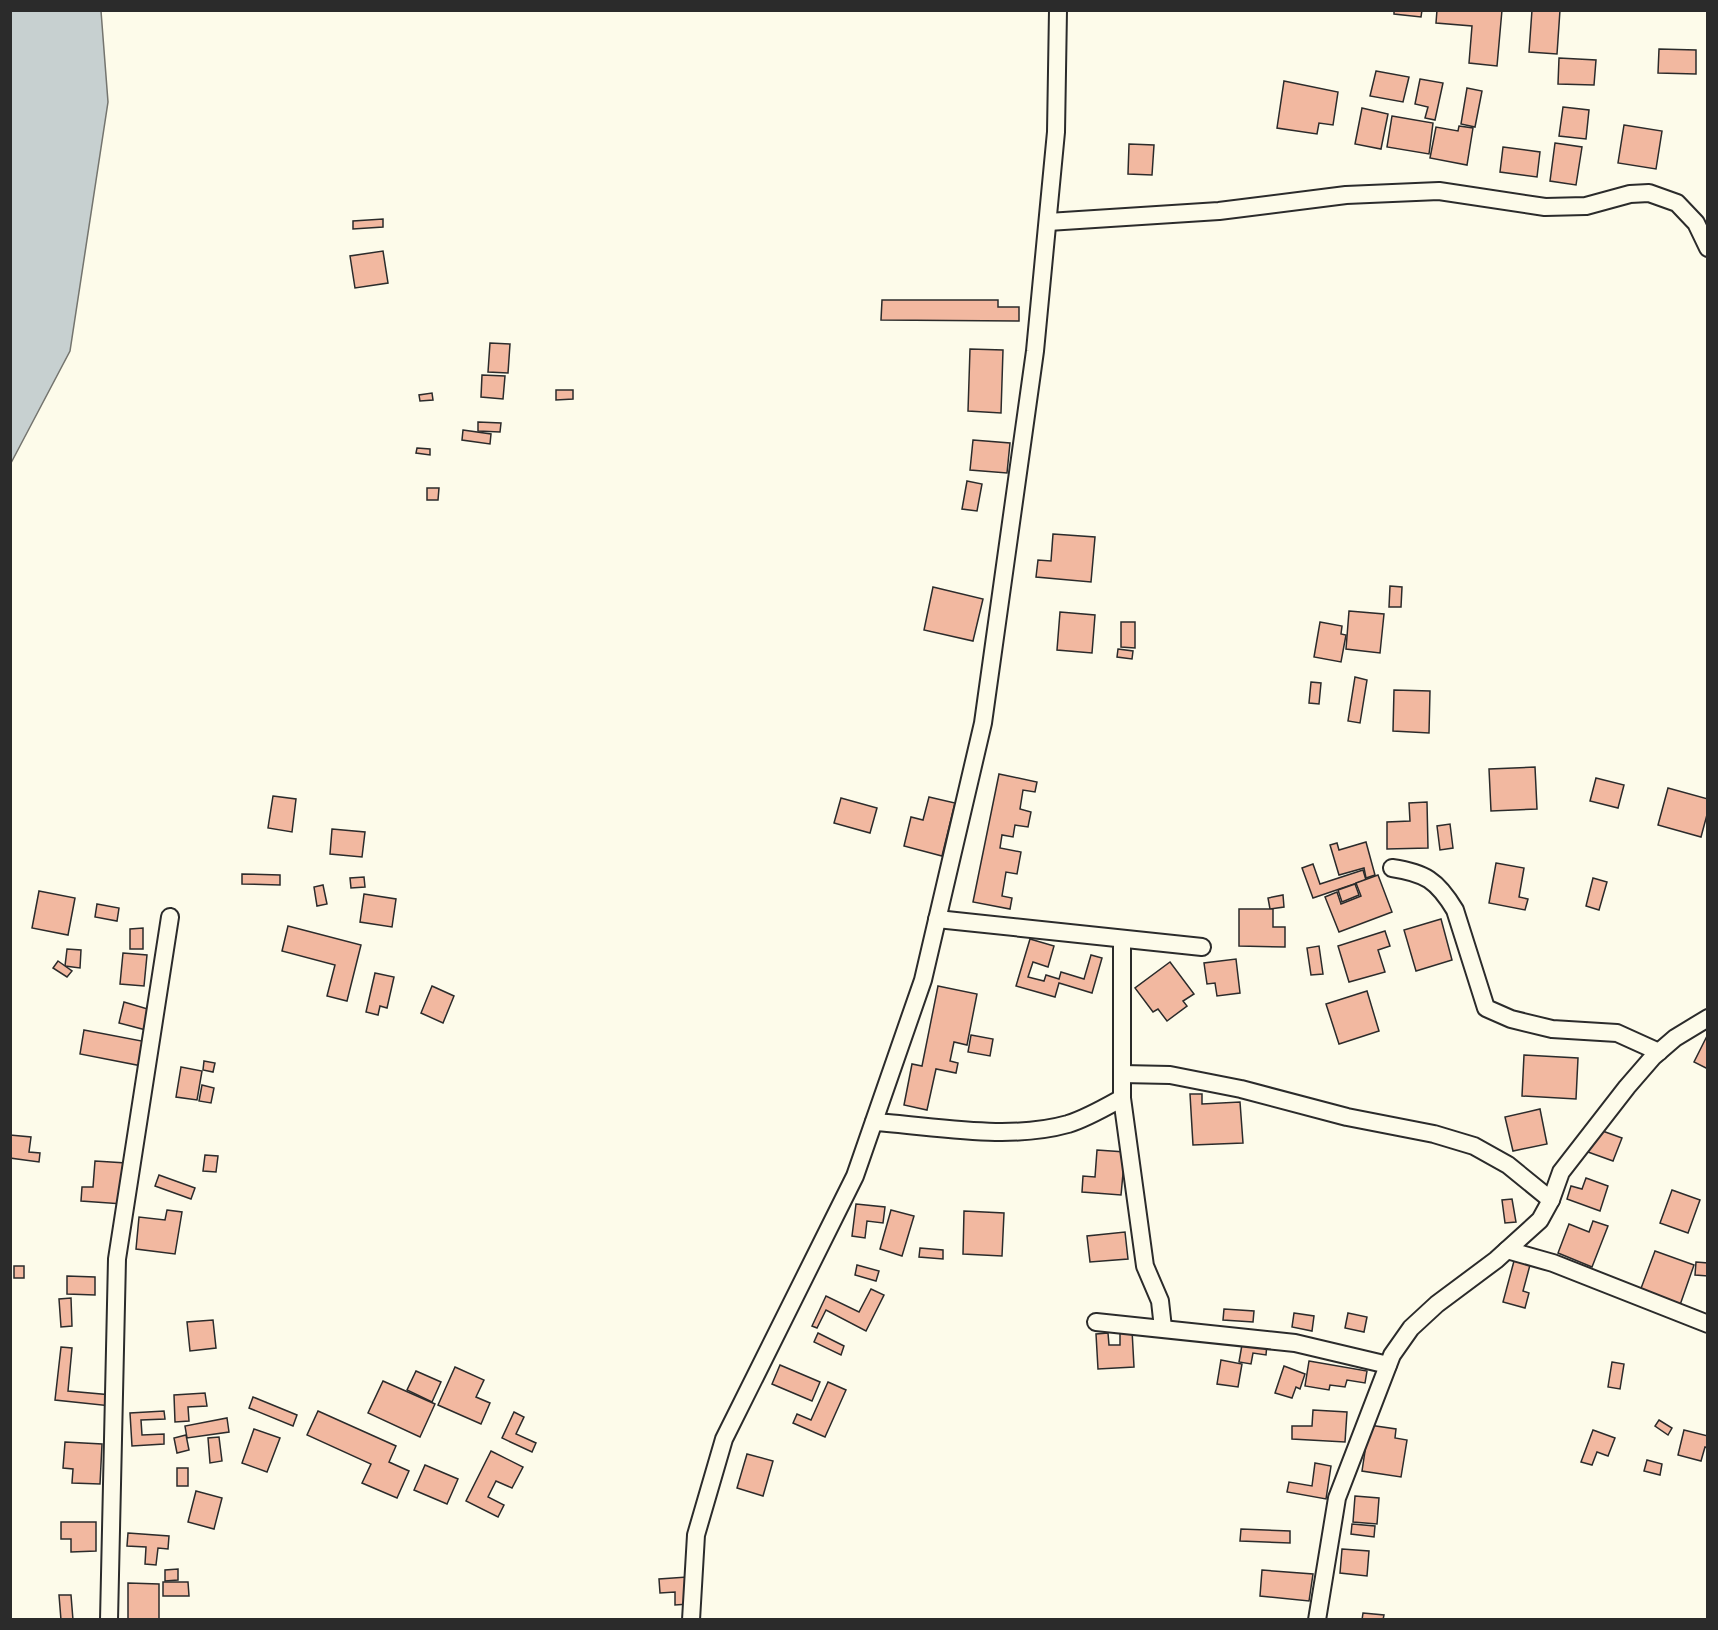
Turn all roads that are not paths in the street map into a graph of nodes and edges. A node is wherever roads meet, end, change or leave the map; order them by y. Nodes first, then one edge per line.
1 (1058, 10) edge
2 (1048, 222) junction
3 (1707, 248) edge
4 (1392, 868) dead end
5 (170, 917) dead end
6 (937, 919) junction
7 (1122, 939) junction
8 (1202, 947) dead end
9 (1707, 1018) edge
10 (1659, 1052) junction
11 (1122, 1074) junction
12 (1122, 1098) junction
13 (874, 1122) junction
14 (1551, 1200) junction
15 (1507, 1250) junction
16 (1095, 1322) dead end
17 (1707, 1324) edge
18 (1163, 1328) junction
19 (1388, 1365) junction
20 (109, 1620) edge
21 (691, 1620) edge
22 (1317, 1620) edge

1 - 2 street
2 - 3 street
2 - 6 street
4 - 10 street
5 - 20 street
6 - 7 street
6 - 13 street
7 - 8 street
7 - 11 street
9 - 10 street
10 - 14 street
11 - 12 street
11 - 14 street
12 - 13 street
12 - 18 street
13 - 21 street
14 - 15 street
15 - 17 street
15 - 19 street
16 - 18 street
18 - 19 street
19 - 22 street

